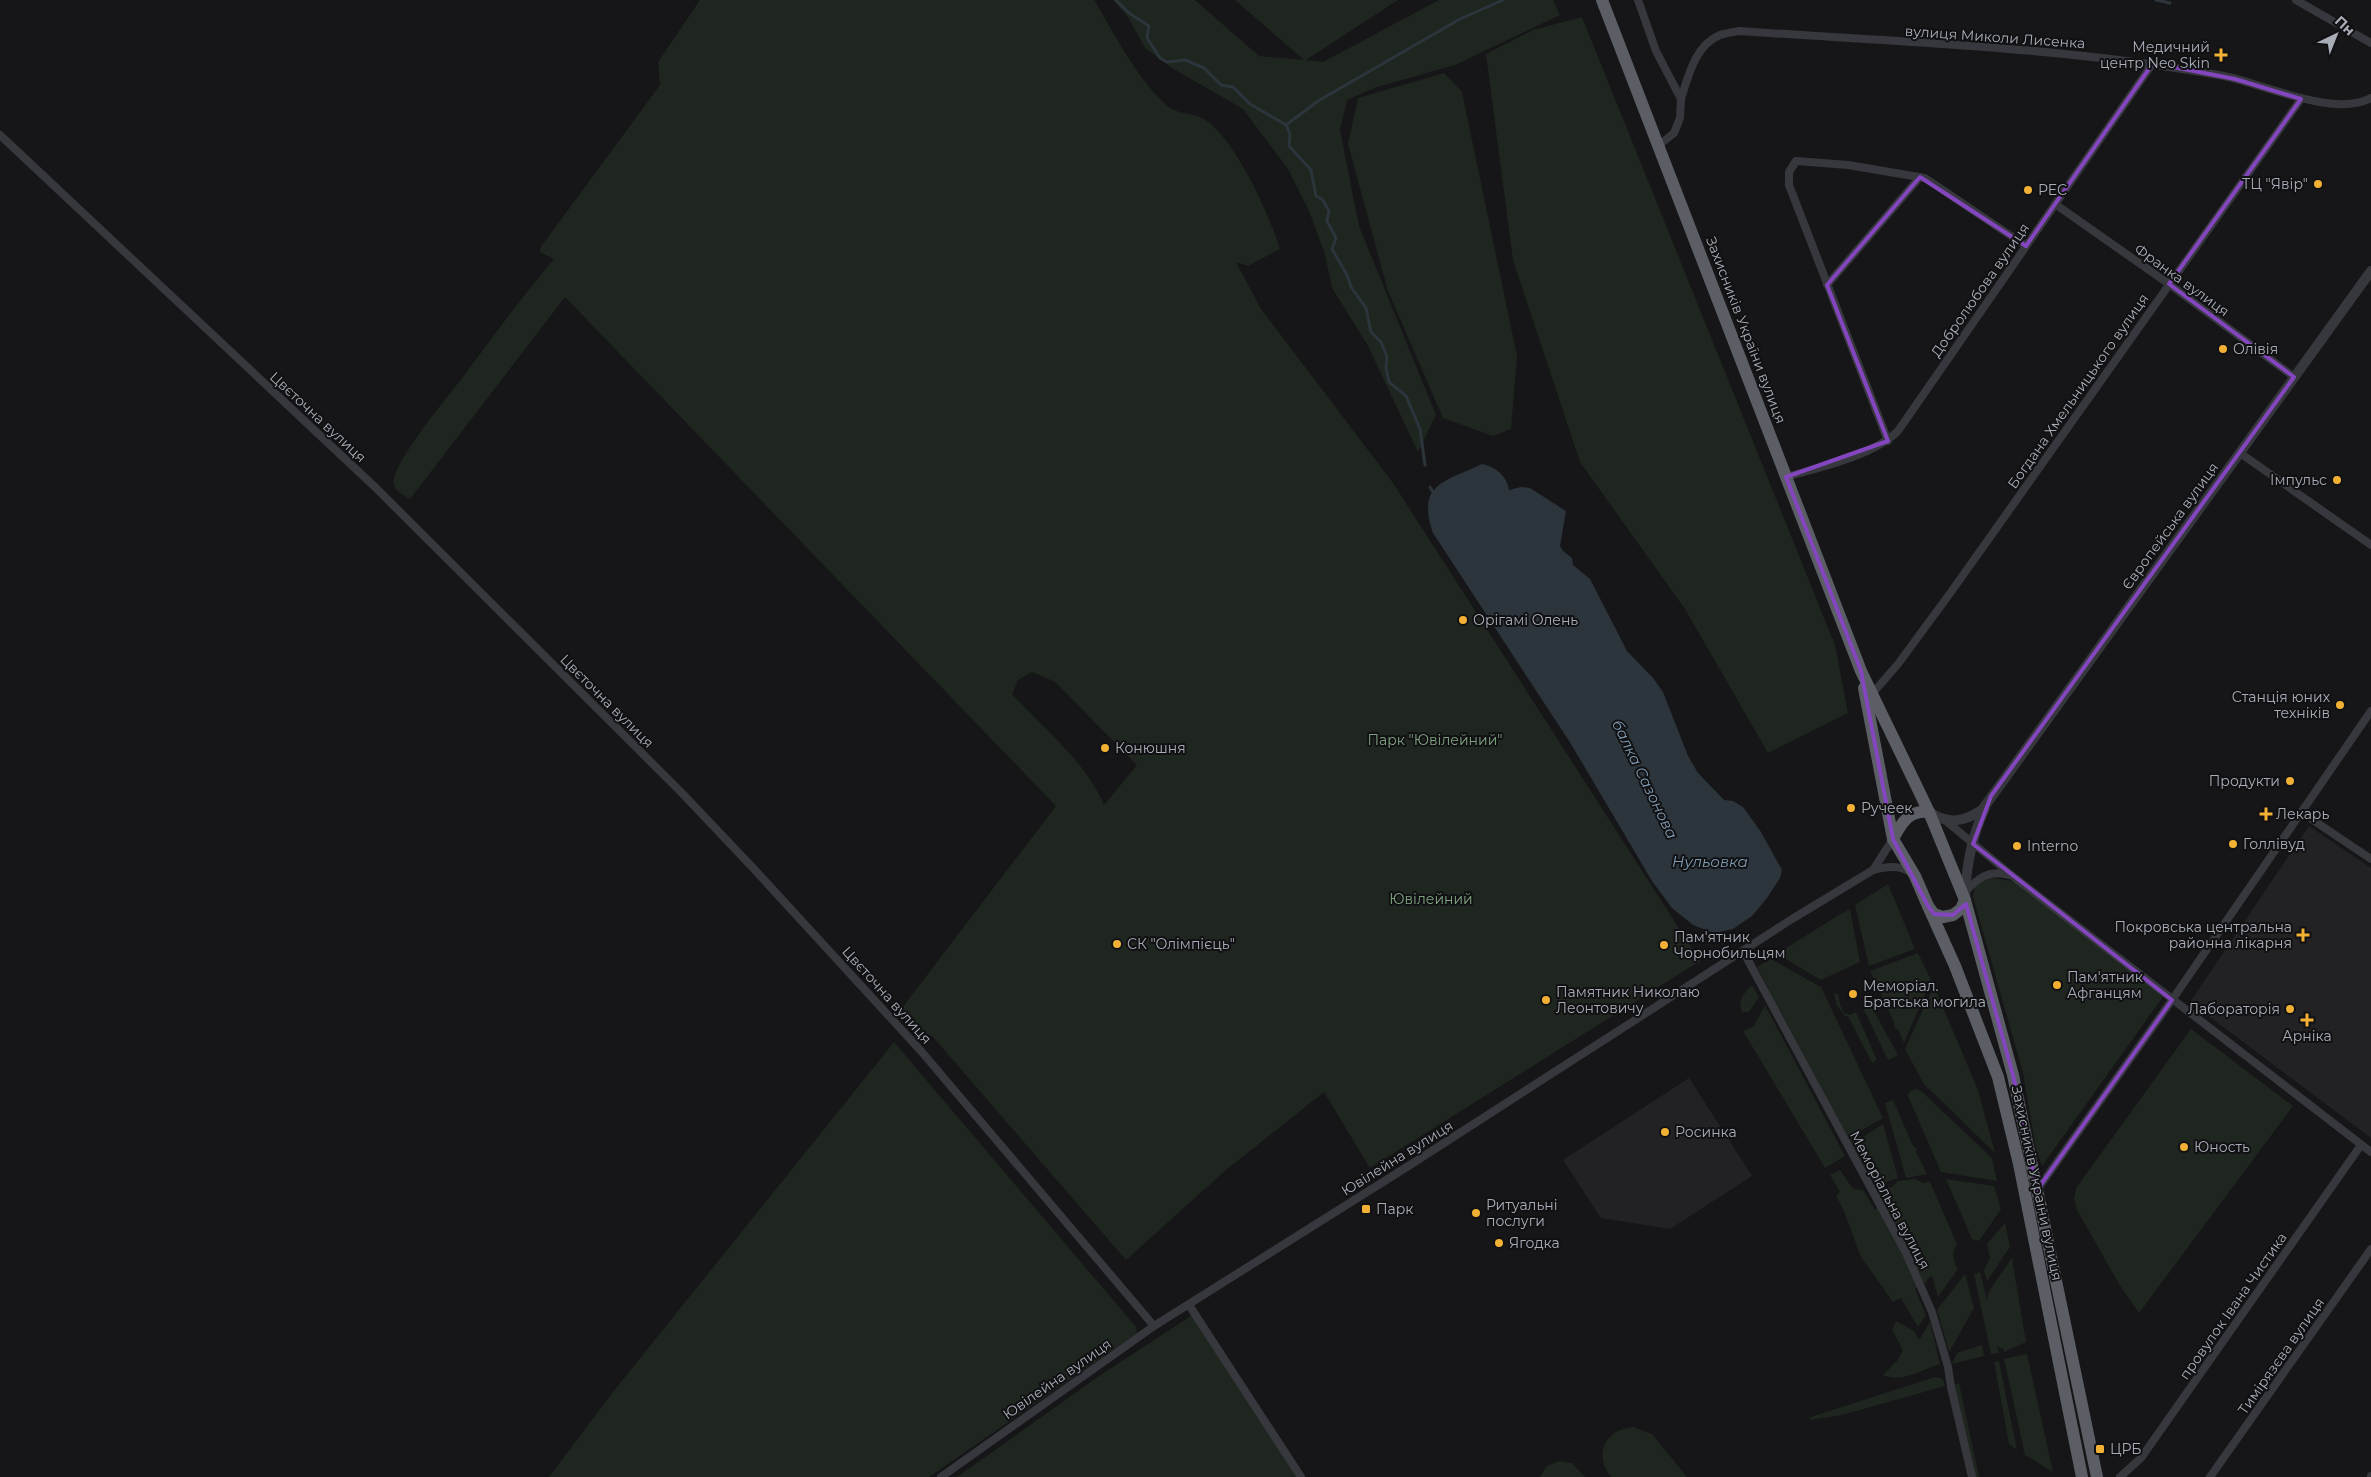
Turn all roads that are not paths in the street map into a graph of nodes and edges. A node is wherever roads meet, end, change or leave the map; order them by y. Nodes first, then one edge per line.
1 (1602, 0) edge
2 (1638, 0) edge
3 (2296, 0) edge
4 (2371, 43) edge
5 (2152, 63) junction
6 (2371, 98) edge
7 (1681, 99) junction
8 (2301, 99) junction
9 (0, 135) edge
10 (1658, 146) junction
11 (1920, 177) junction
12 (2055, 204) junction
13 (2026, 246) junction
14 (2371, 271) edge
15 (2169, 284) junction
16 (1826, 285) junction
17 (2294, 377) junction
18 (1888, 441) junction
19 (2240, 453) junction
20 (1786, 477) junction
21 (2371, 545) edge
22 (1861, 671) junction
23 (1872, 694) junction
24 (2371, 711) edge
25 (1991, 796) junction
26 (1929, 812) junction
27 (2301, 812) junction
28 (1946, 821) junction
29 (1893, 839) junction
30 (1973, 844) junction
31 (2371, 859) edge
32 (1872, 870) junction
33 (1915, 876) junction
34 (2015, 878) junction
35 (1965, 896) junction
36 (1928, 906) junction
37 (1743, 951) junction
38 (2172, 1000) junction
39 (2361, 1145) junction
40 (2371, 1152) edge
41 (2037, 1190) junction
42 (2371, 1249) edge
43 (1189, 1305) junction
44 (1154, 1326) junction
45 (941, 1477) edge
46 (1301, 1477) edge
47 (1972, 1477) edge
48 (2082, 1477) edge
49 (2097, 1477) edge
50 (2120, 1477) edge
51 (2210, 1477) edge

1 - 10 highway, Захисників України вулиця
2 - 7 street
3 - 4 street
5 - 7 street, вулиця Миколи Лисенка
5 - 8 street, вулиця Миколи Лисенка
5 - 12 street, Добролюбова вулиця
6 - 8 street, вулиця Миколи Лисенка
7 - 10 street, вулиця Миколи Лисенка
8 - 15 street, Богдана Хмельницького вулиця
9 - 44 street, Цвєточна вулиця
10 - 20 highway, Захисників України вулиця
11 - 13 street
11 - 16 street
11 - 16 street
12 - 13 street, Добролюбова вулиця
12 - 15 street, Франка вулиця
13 - 18 street, Добролюбова вулиця
14 - 17 street, Європейська вулиця
15 - 17 street, Франка вулиця
15 - 23 street, Богдана Хмельницького вулиця
16 - 18 street
17 - 19 street, Європейська вулиця
18 - 20 street, Добролюбова вулиця
19 - 21 street
19 - 25 street, Європейська вулиця
20 - 22 highway, Захисників України вулиця
22 - 23 highway, Захисників України вулиця
22 - 29 highway, Захисників України вулиця
23 - 26 highway, Захисників України вулиця
24 - 27 street
25 - 28 street, Європейська вулиця
25 - 30 street, Європейська вулиця
26 - 28 street
26 - 29 highway
26 - 35 highway, Захисників України вулиця
27 - 31 street
27 - 38 street
28 - 30 street
29 - 32 street, Ювілейна вулиця
29 - 33 highway, Захисників України вулиця
30 - 34 street
30 - 35 street, Європейська вулиця
32 - 33 street, Ювілейна вулиця
32 - 37 street, Ювілейна вулиця
33 - 36 highway, Захисників України вулиця
34 - 35 street
34 - 38 street
35 - 36 highway
35 - 41 highway, Захисників України вулиця
36 - 48 highway, Захисників України вулиця
37 - 43 street, Ювілейна вулиця
37 - 47 street, Меморіальна вулиця
38 - 39 street
38 - 41 street
39 - 40 street
39 - 50 street, провулок Івана Чистика
41 - 49 highway, Захисників України вулиця
42 - 51 street, Тимірязєва вулиця
43 - 44 street, Ювілейна вулиця
43 - 46 street
44 - 45 street, Ювілейна вулиця

